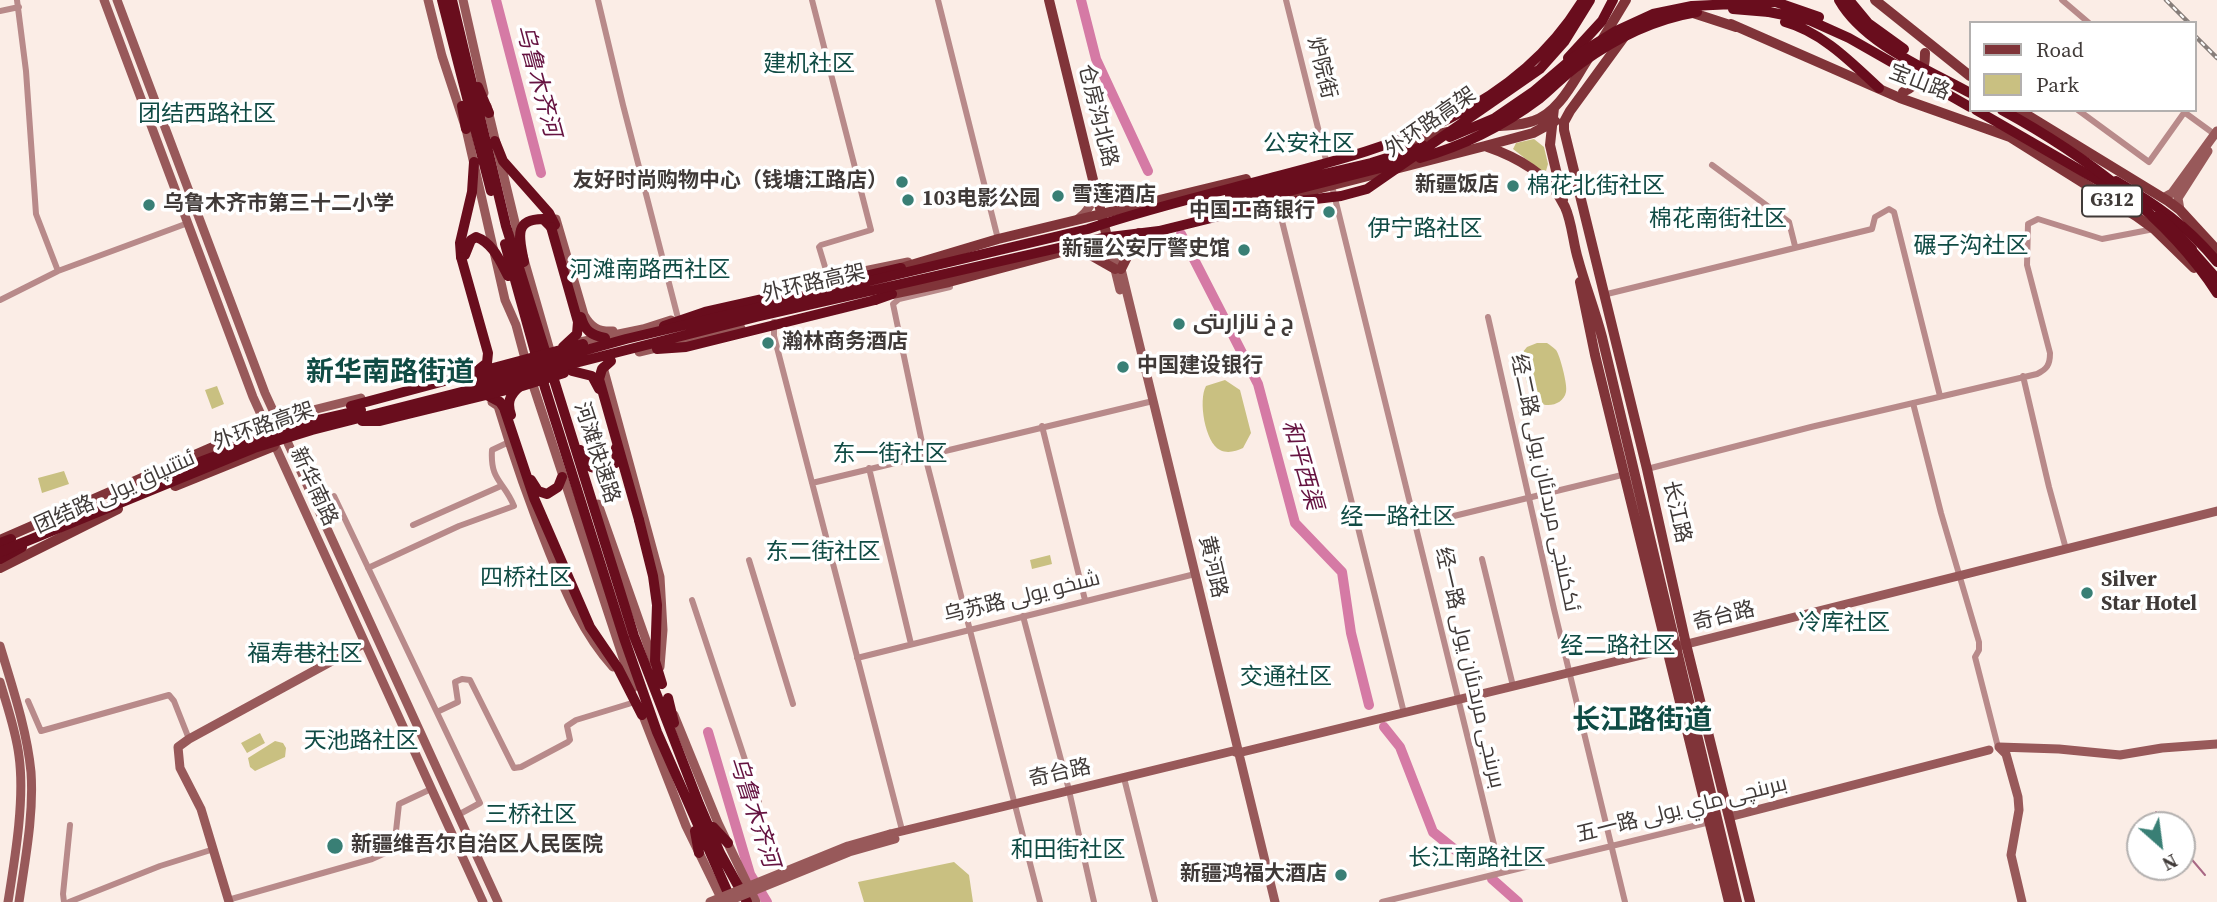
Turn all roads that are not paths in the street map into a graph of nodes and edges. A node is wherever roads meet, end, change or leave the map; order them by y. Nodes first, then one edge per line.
1 (104, 0) edge
2 (117, 0) edge
3 (428, 0) edge
4 (442, 0) edge
5 (452, 0) edge
6 (463, 0) edge
7 (598, 0) edge
8 (812, 0) edge
9 (938, 0) edge
10 (1049, 0) edge
11 (1055, 0) edge
12 (1286, 0) edge
13 (1583, 0) edge
14 (1590, 0) edge
15 (1613, 0) edge
16 (1626, 0) edge
17 (1689, 0) edge
18 (1839, 0) edge
19 (1849, 0) edge
20 (1875, 0) edge
21 (2062, 0) edge
22 (18, 4) edge
23 (1771, 8) edge
24 (0, 10) edge
25 (2087, 21) edge
26 (1736, 27) junction
27 (1911, 31) junction
28 (459, 52) junction
29 (1968, 74) edge
30 (1968, 86) edge
31 (1879, 88) junction
32 (1533, 92) junction
33 (1968, 94) edge
34 (1968, 94) edge
35 (1968, 106) edge
36 (1554, 108) junction
37 (1570, 111) junction
38 (2005, 112) edge
39 (2014, 112) edge
40 (2022, 112) edge
41 (2081, 112) edge
42 (2184, 112) edge
43 (2186, 112) edge
44 (489, 113) junction
45 (1994, 116) edge
46 (1535, 121) junction
47 (1552, 124) junction
48 (466, 129) junction
49 (1565, 134) junction
50 (2216, 135) edge
51 (2010, 137) junction
52 (495, 141) junction
53 (1485, 146) junction
54 (1326, 161) junction
55 (474, 162) junction
56 (1712, 165) dead end
57 (1333, 186) junction
58 (1098, 187) junction
59 (2163, 198) junction
60 (1276, 199) junction
61 (539, 202) junction
62 (1134, 206) junction
63 (1565, 207) junction
64 (2180, 210) junction
65 (1105, 214) junction
66 (1074, 221) junction
67 (188, 223) junction
68 (553, 226) junction
69 (1088, 229) junction
70 (2154, 229) junction
71 (1139, 233) junction
72 (998, 239) junction
73 (1108, 240) junction
74 (1795, 246) junction
75 (1079, 248) junction
76 (494, 250) junction
77 (2217, 250) edge
78 (463, 256) junction
79 (928, 259) junction
80 (524, 262) junction
81 (2217, 262) edge
82 (901, 268) joint
83 (1118, 269) junction
84 (58, 271) junction
85 (829, 280) junction
86 (2217, 280) edge
87 (950, 287) dead end
88 (517, 290) junction
89 (227, 293) junction
90 (2217, 293) edge
91 (892, 294) junction
92 (1603, 295) junction
93 (215, 298) junction
94 (2217, 299) edge
95 (0, 300) edge
96 (780, 302) junction
97 (755, 317) junction
98 (1488, 317) dead end
99 (678, 318) junction
100 (774, 320) junction
101 (664, 326) junction
102 (636, 330) junction
103 (605, 338) junction
104 (548, 342) junction
105 (559, 349) junction
106 (657, 349) junction
107 (523, 352) junction
108 (606, 361) junction
109 (516, 362) junction
110 (572, 371) junction
111 (474, 373) junction
112 (558, 376) junction
113 (2023, 376) junction
114 (519, 387) junction
115 (534, 389) junction
116 (467, 393) junction
117 (487, 395) junction
118 (1940, 396) junction
119 (1150, 401) junction
120 (1913, 403) junction
121 (277, 419) junction
122 (315, 421) junction
123 (342, 422) junction
124 (265, 424) junction
125 (1042, 426) junction
126 (287, 442) junction
127 (509, 442) junction
128 (275, 446) junction
129 (578, 447) junction
130 (925, 454) junction
131 (869, 468) junction
132 (1647, 469) junction
133 (1630, 473) junction
134 (560, 482) junction
135 (812, 482) junction
136 (501, 486) junction
137 (334, 496) dead end
138 (1528, 498) junction
139 (2217, 511) edge
140 (413, 525) dead end
141 (1417, 525) junction
142 (60, 527) junction
143 (3, 542) edge
144 (2066, 549) junction
145 (0, 552) edge
146 (0, 559) edge
147 (749, 559) dead end
148 (1482, 559) dead end
149 (0, 568) edge
150 (368, 568) junction
151 (1192, 575) junction
152 (1960, 576) junction
153 (692, 600) dead end
154 (1084, 600) junction
155 (1023, 616) junction
156 (969, 629) junction
157 (365, 643) junction
158 (911, 644) junction
159 (1686, 645) junction
160 (0, 646) edge
161 (1671, 648) junction
162 (857, 658) junction
163 (1569, 672) junction
164 (661, 681) junction
165 (0, 682) edge
166 (626, 682) junction
167 (1513, 686) junction
168 (668, 698) junction
169 (1457, 699) junction
170 (28, 701) dead end
171 (635, 702) junction
172 (793, 704) dead end
173 (437, 712) junction
174 (1404, 713) junction
175 (643, 716) junction
176 (189, 738) junction
177 (2217, 744) edge
178 (663, 745) junction
179 (1999, 747) junction
180 (1989, 750) joint
181 (1235, 753) junction
182 (682, 757) junction
183 (1125, 782) junction
184 (431, 789) junction
185 (1070, 792) junction
186 (759, 802) dead end
187 (1014, 805) junction
188 (692, 814) junction
189 (458, 815) junction
190 (1729, 817) junction
191 (705, 818) junction
192 (1714, 821) junction
193 (70, 825) dead end
194 (902, 830) junction
195 (892, 836) junction
196 (728, 843) junction
197 (1611, 847) junction
198 (214, 849) junction
199 (699, 853) junction
200 (1501, 873) junction
201 (228, 901) edge
202 (8, 902) edge
203 (19, 902) edge
204 (67, 902) edge
205 (483, 902) edge
206 (498, 902) edge
207 (710, 902) edge
208 (725, 902) edge
209 (732, 902) edge
210 (747, 902) edge
211 (756, 902) edge
212 (1040, 902) edge
213 (1094, 902) edge
214 (1155, 902) edge
215 (1269, 902) edge
216 (1275, 902) edge
217 (1382, 902) edge
218 (1625, 902) edge
219 (1729, 902) edge
220 (1737, 902) edge
221 (1750, 902) edge
222 (2022, 902) edge

1 - 67 street, 新华南路
2 - 89 street
3 - 48 street
4 - 28 highway, 河滩快速路
5 - 28 highway, 河滩快速路
6 - 44 street
7 - 99 street
8 - 85 street
9 - 72 street
10 - 58 main road, 仓房沟北路
11 - 58 main road, 仓房沟北路
12 - 54 street, 炉院街
13 - 69 highway, 外环路高架, bridge
14 - 73 highway, 外环路高架, bridge
15 - 32 highway, bridge
16 - 36 main road
17 - 26 main road, 宝山路 / G312
18 - 33 highway, bridge
19 - 30 highway, bridge
20 - 27 main road, 宝山路
21 - 25 street
22 - 24 street
22 - 84 street
23 - 31 highway
23 - 32 highway, bridge
23 - 34 highway
23 - 35 highway
23 - 73 highway, bridge
26 - 31 main road, 宝山路 / G312
26 - 37 main road
27 - 29 main road, 宝山路
27 - 31 main road, bridge
28 - 44 highway
28 - 48 highway
28 - 88 highway, 河滩快速路
28 - 182 highway, 河滩快速路
31 - 51 main road, 宝山路 / G312
32 - 69 highway, bridge
36 - 46 main road
36 - 47 main road
37 - 47 main road
37 - 49 main road
38 - 90 highway, bridge
39 - 86 highway, bridge
40 - 59 main road, G312
41 - 42 street
43 - 50 street
44 - 52 street
45 - 51 highway
45 - 81 highway
45 - 86 highway
46 - 47 main road
46 - 54 main road
47 - 49 main road
47 - 53 main road
47 - 63 main road
48 - 55 street
49 - 92 main road, 长江路
50 - 59 street
50 - 64 street
51 - 70 main road, 宝山路 / G312
52 - 61 highway
52 - 80 street
53 - 57 main road
53 - 63 main road, 长江路
54 - 57 street, 炉院街
54 - 62 main road
55 - 76 street
55 - 78 highway
56 - 74 street
57 - 60 main road
57 - 141 street, 经一路 بىرىنجى مرىدىئان يولى
58 - 62 street
58 - 65 main road, 仓房沟北路
58 - 66 street
59 - 64 main road, G312
60 - 71 main road
60 - 174 street
61 - 68 highway
61 - 102 street
62 - 65 main road
63 - 133 main road, 长江路
64 - 77 main road, G312
65 - 66 main road
65 - 73 main road, 仓房沟北路
66 - 72 main road
67 - 84 street
67 - 93 street, 新华南路
68 - 80 highway
68 - 103 highway, bridge
68 - 105 highway, bridge
69 - 96 highway, 外环路高架, bridge
70 - 94 main road, 宝山路 / G312
70 - 113 street
71 - 73 main road
71 - 83 main road
72 - 79 main road
73 - 75 main road
73 - 83 street, 黄河路
73 - 97 highway, 外环路高架, bridge
74 - 92 street
74 - 118 street
75 - 83 main road
75 - 91 main road
76 - 78 highway
76 - 88 highway
76 - 107 street
78 - 109 highway, bridge
78 - 111 highway, bridge
79 - 82 main road
79 - 85 street
80 - 104 street
82 - 101 highway, bridge
83 - 119 street, 黄河路
84 - 95 street
85 - 99 street
87 - 130 street
88 - 178 highway, 河滩快速路
89 - 93 street
89 - 121 street
91 - 100 street
91 - 106 highway, bridge
92 - 132 main road, 长江路
93 - 124 street, 新华南路
96 - 101 highway, bridge
96 - 122 highway, 外环路高架, bridge
97 - 106 highway, bridge
97 - 123 highway, 外环路高架, bridge
98 - 138 street, 经二路 ئككىنجى مرىدىئان يولى
99 - 102 street
100 - 108 street
100 - 135 street
101 - 103 highway, bridge
102 - 104 street
103 - 105 highway, bridge
104 - 112 street
105 - 109 highway, bridge
106 - 108 highway
107 - 115 street
107 - 121 street
108 - 110 highway
108 - 112 street
108 - 164 street
108 - 164 highway, bridge
109 - 111 highway, bridge
110 - 114 highway, bridge
110 - 129 highway, bridge
111 - 122 highway, bridge
112 - 129 street
113 - 118 street
113 - 144 street
114 - 117 highway, bridge
114 - 134 highway
115 - 116 street
115 - 134 street
116 - 126 street
116 - 127 street
117 - 123 highway, bridge
117 - 166 highway
118 - 120 street
119 - 125 street
119 - 151 street, 黄河路
120 - 132 street
120 - 152 street
121 - 124 main road, 团结路 ئىتتىپاق يولى
121 - 126 street
122 - 143 highway, 外环路高架, bridge
123 - 142 highway, 外环路高架, bridge
124 - 128 street, 新华南路
124 - 143 main road, 团结路 ئىتتىپاق يولى
125 - 130 street
125 - 154 street
126 - 128 main road, 团结路 ئىتتىپاق يولى
126 - 189 street
127 - 136 street
127 - 166 street
128 - 149 main road, 团结路 ئىتتىپاق يولى
128 - 157 street, 新华南路
129 - 164 street
130 - 131 street
130 - 156 street
131 - 135 street
131 - 158 street
132 - 159 main road, 长江路
133 - 138 street
133 - 161 main road, 长江路
134 - 175 street
135 - 162 street
136 - 140 street
136 - 150 street
137 - 150 street
138 - 141 street
138 - 163 street, 经二路 ئككىنجى مرىدىئان يولى
139 - 144 street, 奇台路
141 - 169 street, 经一路 بىرىنجى مرىدىئان يولى
142 - 145 highway, 外环路高架, bridge
142 - 146 highway, bridge
144 - 152 street, 奇台路
147 - 172 street
148 - 167 street
150 - 173 street
151 - 154 street, 乌苏路 شىخو يولى
151 - 181 street, 黄河路
152 - 159 street, 奇台路
152 - 179 street
153 - 186 street
154 - 155 street, 乌苏路 شىخو يولى
155 - 156 street, 乌苏路 شىخو يولى
155 - 185 street
156 - 158 street, 乌苏路 شىخو يولى
156 - 187 street
157 - 176 street
157 - 184 street, 新华南路
158 - 162 street, 乌苏路 شىخو يولى
159 - 161 street, 奇台路
159 - 190 main road, 长江路
160 - 203 street
161 - 163 street, 奇台路
161 - 192 main road, 长江路
162 - 194 street
163 - 167 street, 奇台路
163 - 197 street, 经二路 ئككىنجى مرىدىئان يولى
164 - 168 street
165 - 202 street
166 - 171 highway
167 - 169 street, 奇台路
168 - 182 highway
168 - 196 street
169 - 174 street, 奇台路
169 - 200 street, 经一路 بىرىنجى مرىدىئان يولى
170 - 176 street
171 - 173 street
171 - 175 highway
173 - 189 street
174 - 181 street, 奇台路
175 - 178 highway
175 - 199 street
176 - 198 street
177 - 179 street
178 - 188 highway, 河滩快速路
179 - 180 street
179 - 222 street
180 - 190 street, 五一路 بىرىنچى ماي يولى
181 - 183 street, 奇台路
181 - 185 street, 奇台路
181 - 215 street, 黄河路
181 - 216 street, 黄河路
182 - 191 highway, 河滩快速路
183 - 185 street, 奇台路
183 - 214 street
184 - 201 street
184 - 205 street, 新华南路
185 - 187 street, 奇台路
185 - 213 street
187 - 194 street, 奇台路
187 - 195 street, 奇台路
187 - 212 street
188 - 199 highway
188 - 209 highway, 河滩快速路
189 - 206 street
190 - 192 street, 五一路 بىرىنچى ماي يولى
190 - 221 main road, 长江路
191 - 196 highway
191 - 210 highway, 河滩快速路
192 - 197 street, 五一路 بىرىنچى ماي يولى
192 - 219 main road
192 - 220 main road, 长江路
193 - 204 street
194 - 195 street, 奇台路
195 - 207 street, bridge
195 - 208 street, bridge
196 - 211 street
197 - 200 street, 五一路 بىرىنچى ماي يولى
197 - 218 street, 经二路 ئككىنجى مرىدىئان يولى
198 - 201 street
198 - 204 street
199 - 208 street
200 - 217 street, 五一路 بىرىنچى ماي يولى

